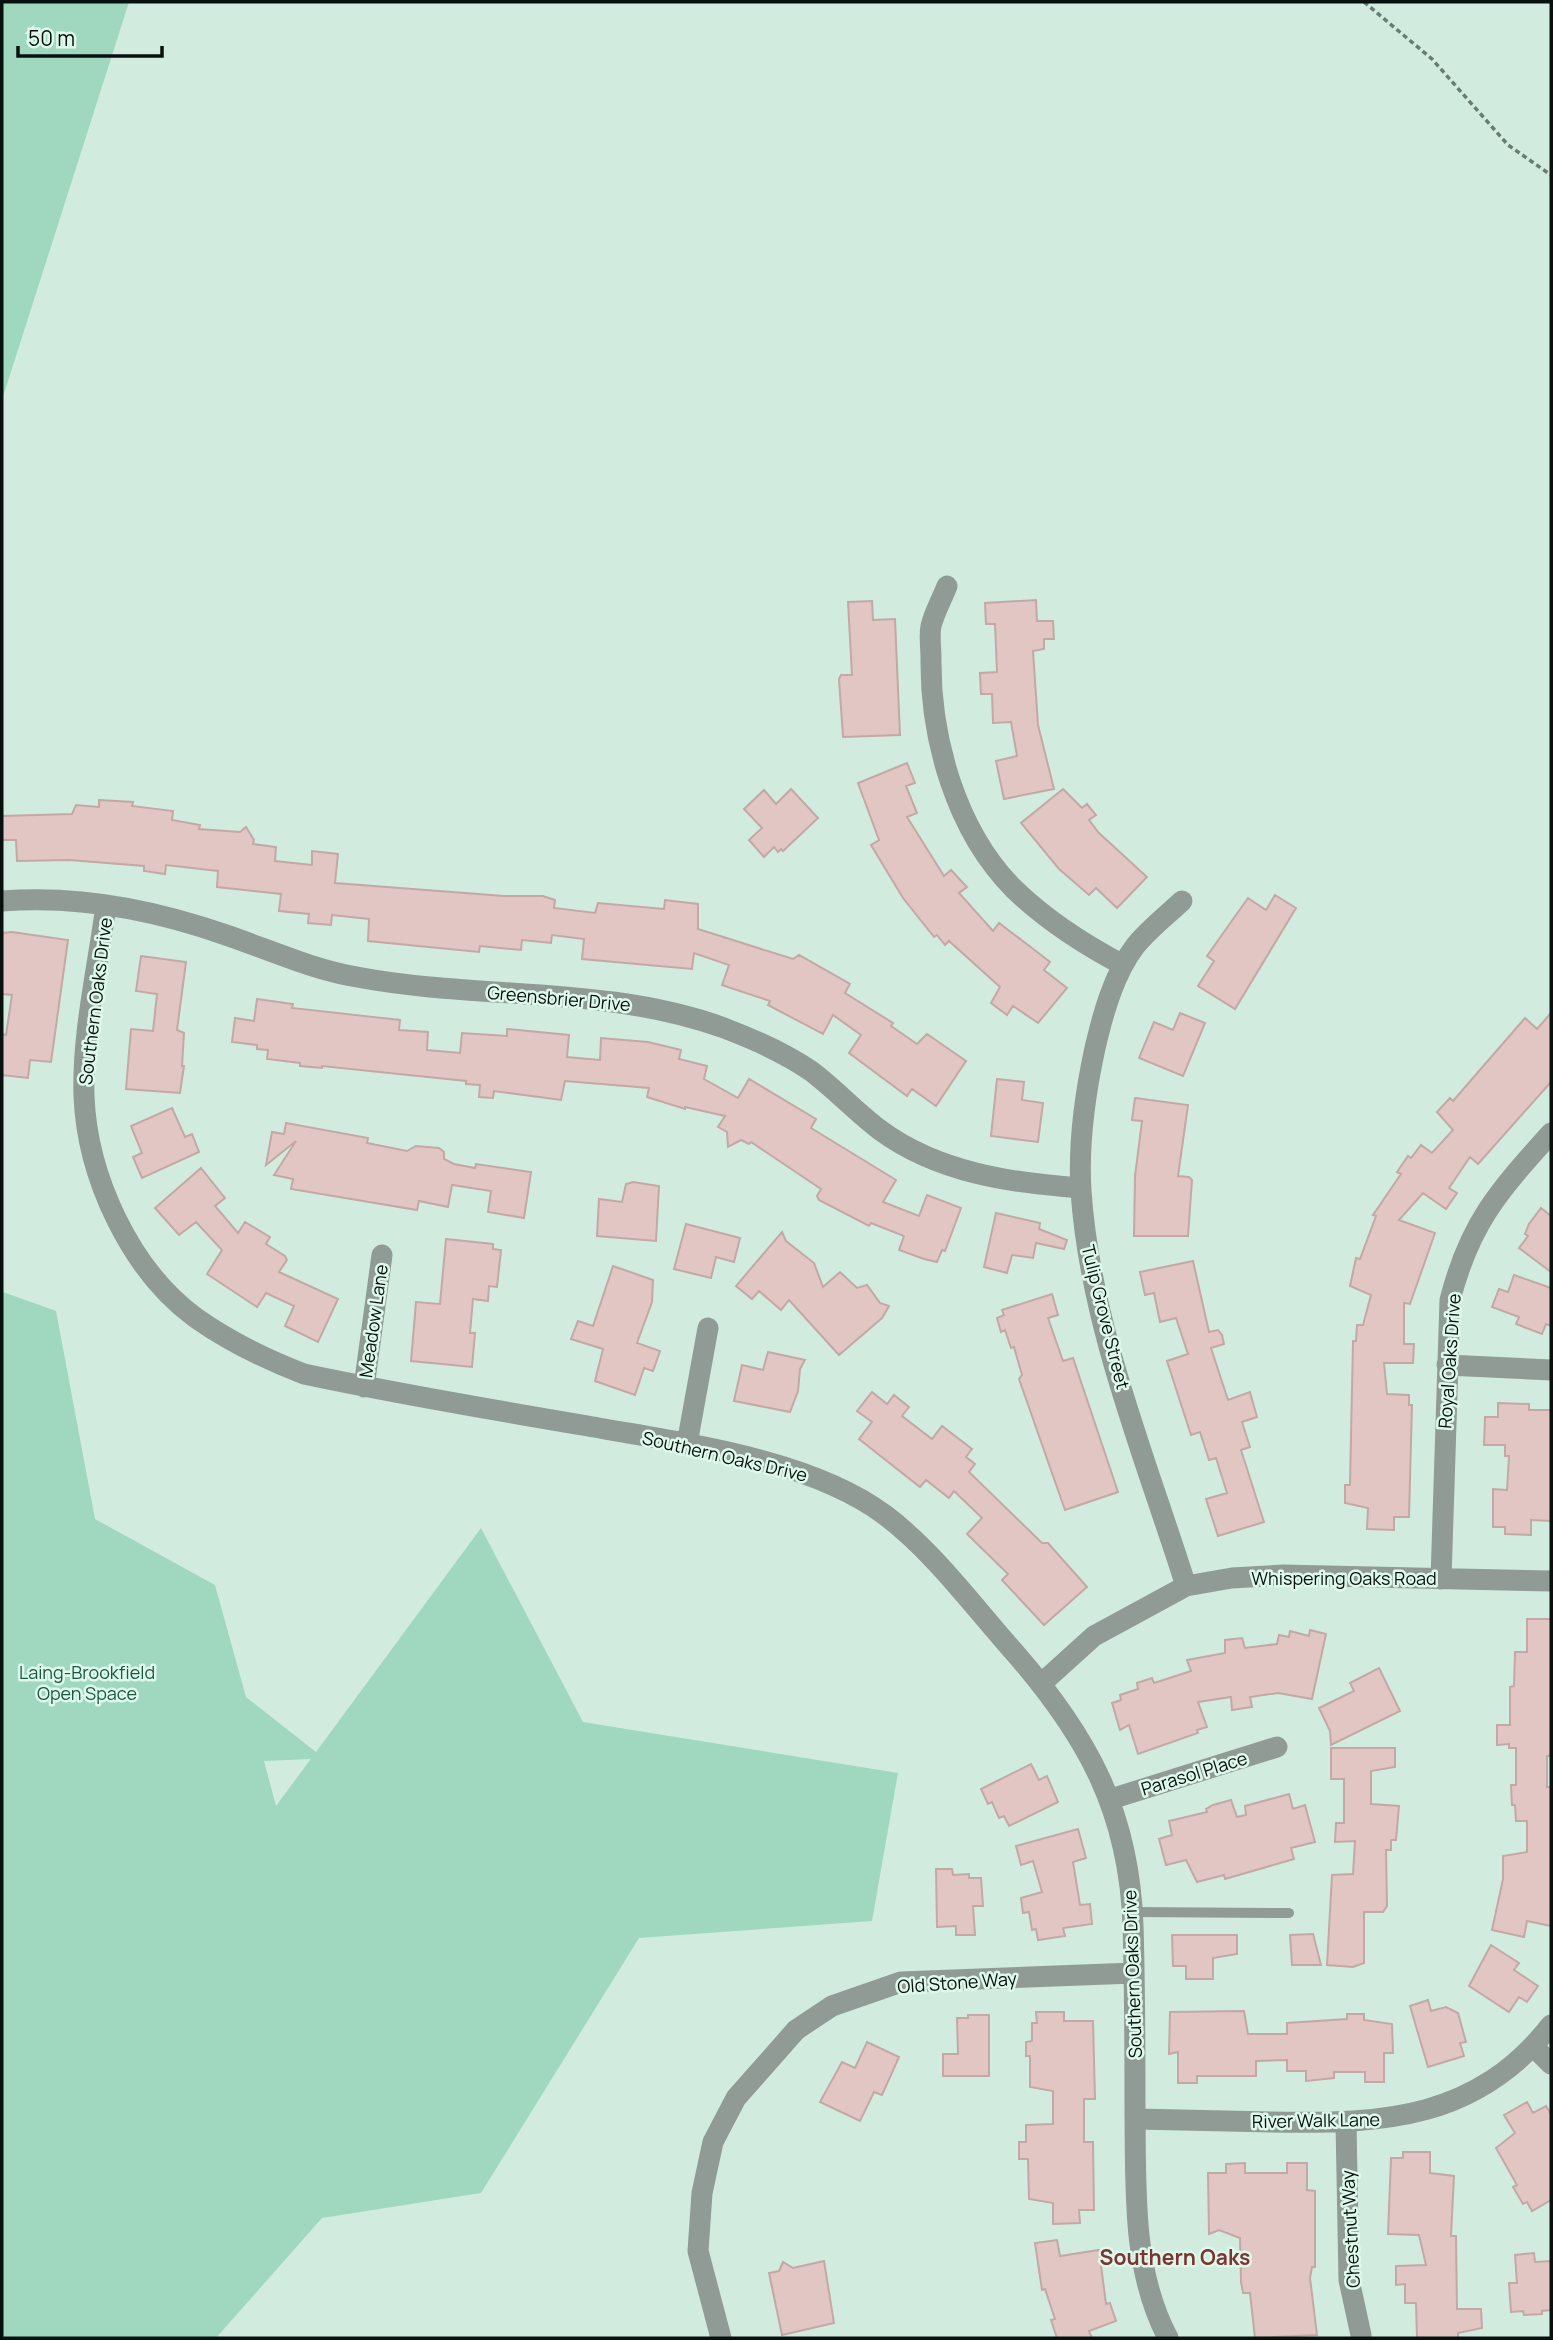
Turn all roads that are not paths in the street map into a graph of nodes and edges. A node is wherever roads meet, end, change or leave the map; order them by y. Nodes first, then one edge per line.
1 (947, 586) dead end
2 (2, 901) edge
3 (1182, 901) dead end
4 (106, 905) junction
5 (1123, 965) junction
6 (1551, 1133) edge
7 (1081, 1188) junction
8 (383, 1255) dead end
9 (709, 1328) dead end
10 (1447, 1365) junction
11 (1551, 1370) edge
12 (363, 1387) junction
13 (687, 1444) junction
14 (1441, 1579) junction
15 (1551, 1581) edge
16 (1186, 1586) junction
17 (1042, 1684) junction
18 (1277, 1747) dead end
19 (1111, 1799) junction
20 (1132, 1912) junction
21 (1289, 1913) dead end
22 (1134, 1973) junction
23 (1551, 2025) edge
24 (1534, 2047) junction
25 (1551, 2064) edge
26 (1135, 2119) junction
27 (1346, 2123) junction
28 (1361, 2335) dead end
29 (721, 2338) edge
30 (1168, 2338) edge

1 - 5 street
2 - 4 street, Greensbrier Drive
3 - 5 street, Tulip Grove Street
4 - 7 street, Greensbrier Drive
4 - 12 street, Southern Oaks Drive
5 - 7 street, Tulip Grove Street
6 - 10 street, Royal Oaks Drive
7 - 16 street, Tulip Grove Street
8 - 12 street, Meadow Lane
9 - 13 street
10 - 11 street
10 - 14 street, Royal Oaks Drive
12 - 13 street, Southern Oaks Drive
13 - 17 street, Southern Oaks Drive
14 - 15 street, Whispering Oaks Road
14 - 16 street, Whispering Oaks Road
16 - 17 street, Whispering Oaks Road
17 - 19 street, Southern Oaks Drive
18 - 19 street, Parasol Place
19 - 20 street, Southern Oaks Drive
20 - 21 lane
20 - 22 street, Southern Oaks Drive
22 - 26 street, Southern Oaks Drive
22 - 29 street, Old Stone Way
23 - 24 street, River Walk Lane
24 - 25 street
24 - 27 street, River Walk Lane
26 - 27 street, River Walk Lane
26 - 30 street, Southern Oaks Drive
27 - 28 street, Chestnut Way

